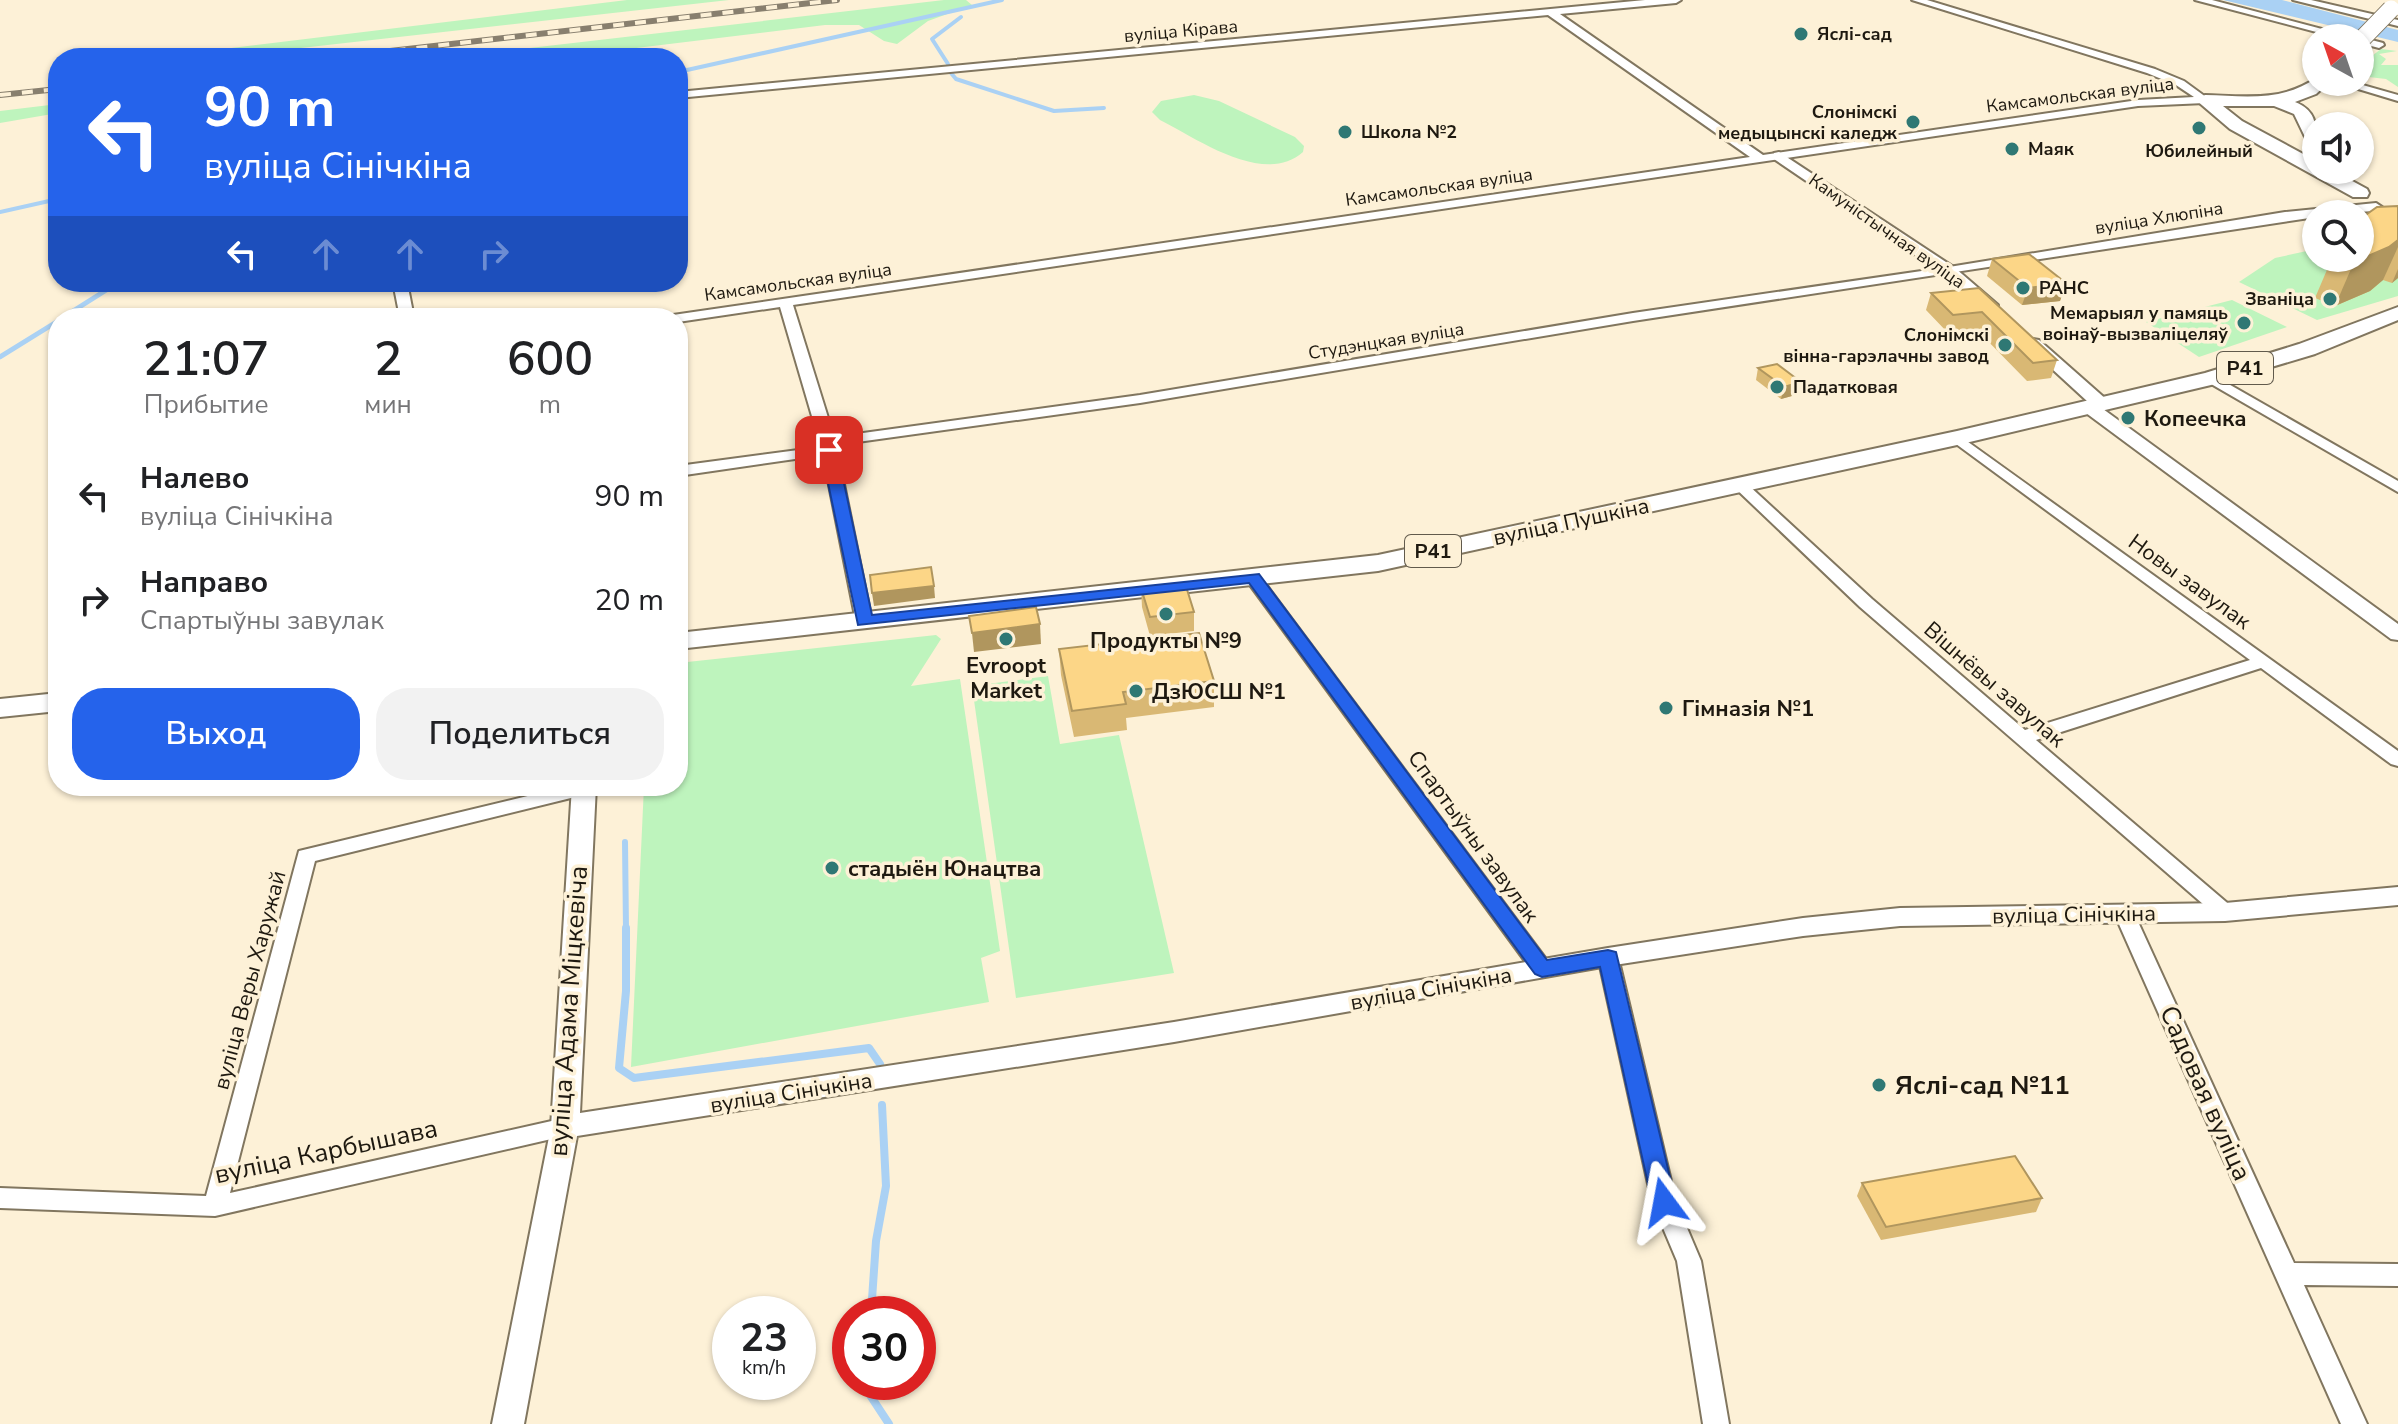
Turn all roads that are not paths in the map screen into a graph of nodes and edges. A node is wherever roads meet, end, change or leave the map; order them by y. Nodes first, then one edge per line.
1 (1676, 0) edge
2 (1917, 0) edge
3 (2200, 0) edge
4 (2298, 0) edge
5 (1550, 12) junction
6 (2396, 12) edge
7 (2302, 26) edge
8 (2374, 29) edge
9 (2374, 44) edge
10 (2379, 45) dead end
11 (2374, 91) edge
12 (688, 95) edge
13 (2310, 96) edge
14 (2398, 98) edge
15 (2205, 100) junction
16 (2280, 151) junction
17 (2302, 153) edge
18 (1779, 156) junction
19 (1760, 158) junction
20 (2351, 184) edge
21 (2360, 193) junction
22 (2381, 211) joint
23 (1949, 271) junction
24 (786, 303) junction
25 (2398, 313) edge
26 (688, 317) edge
27 (2211, 378) junction
28 (2094, 405) junction
29 (1957, 438) junction
30 (828, 446) junction
31 (688, 469) edge
32 (1741, 486) junction
33 (2398, 487) edge
34 (1253, 578) junction
35 (864, 621) junction
36 (2398, 634) edge
37 (688, 640) edge
38 (2263, 662) junction
39 (48, 703) edge
40 (0, 708) edge
41 (2021, 738) junction
42 (2398, 760) edge
43 (548, 796) edge
44 (583, 796) edge
45 (2398, 896) edge
46 (2225, 912) junction
47 (2124, 913) junction
48 (1608, 957) junction
49 (1542, 969) junction
50 (565, 1127) junction
51 (0, 1198) edge
52 (215, 1206) junction
53 (2287, 1274) junction
54 (2398, 1275) edge
55 (508, 1424) edge
56 (1716, 1424) edge
57 (2354, 1424) edge

1 - 5 street, вуліца Кірава
2 - 15 street
3 - 7 street
4 - 6 street
5 - 12 street, вуліца Кірава
5 - 19 street
6 - 8 main road, bridge
9 - 10 street
11 - 14 street
13 - 15 main road
15 - 16 main road
15 - 18 street, Камсамольская вуліца
16 - 17 main road
16 - 21 main road
18 - 19 street, Камсамольская вуліца
18 - 23 street, Камуністычная вуліца
19 - 24 street, Камсамольская вуліца
20 - 21 main road
21 - 22 main road
22 - 23 street, вуліца Хлюпіна
23 - 28 street, Камуністычная вуліца
23 - 30 street, Студэнцкая вуліца
24 - 26 street, Камсамольская вуліца
24 - 30 street
25 - 27 main road, вуліца Пушкіна / Р41
27 - 28 main road, вуліца Пушкіна / Р41
27 - 33 street
28 - 29 main road, вуліца Пушкіна / Р41
28 - 36 street, Камуністычная вуліца
29 - 32 main road, вуліца Пушкіна / Р41
29 - 38 street, Новы завулак
30 - 31 street, Студэнцкая вуліца
30 - 35 street
32 - 34 main road, вуліца Пушкіна / Р41
32 - 41 street, Вішнёвы завулак
34 - 35 main road, вуліца Пушкіна / Р41
34 - 49 street, Спартыўны завулак
35 - 37 main road, вуліца Пушкіна / Р41
38 - 41 street
38 - 42 street, Новы завулак
39 - 40 main road
41 - 46 street, Вішнёвы завулак
43 - 52 street, вуліца Веры Харужай
44 - 50 street, вуліца Адама Міцкевіча
45 - 46 street, вуліца Сінічкіна
46 - 47 street, вуліца Сінічкіна
47 - 48 street, вуліца Сінічкіна
47 - 53 street, Садовая вуліца
48 - 49 street, вуліца Сінічкіна
48 - 56 street
49 - 50 street, вуліца Сінічкіна
50 - 52 street, вуліца Карбышава
50 - 55 street, вуліца Адама Міцкевіча
51 - 52 street, вуліца Карбышава
53 - 54 street
53 - 57 street, Садовая вуліца

